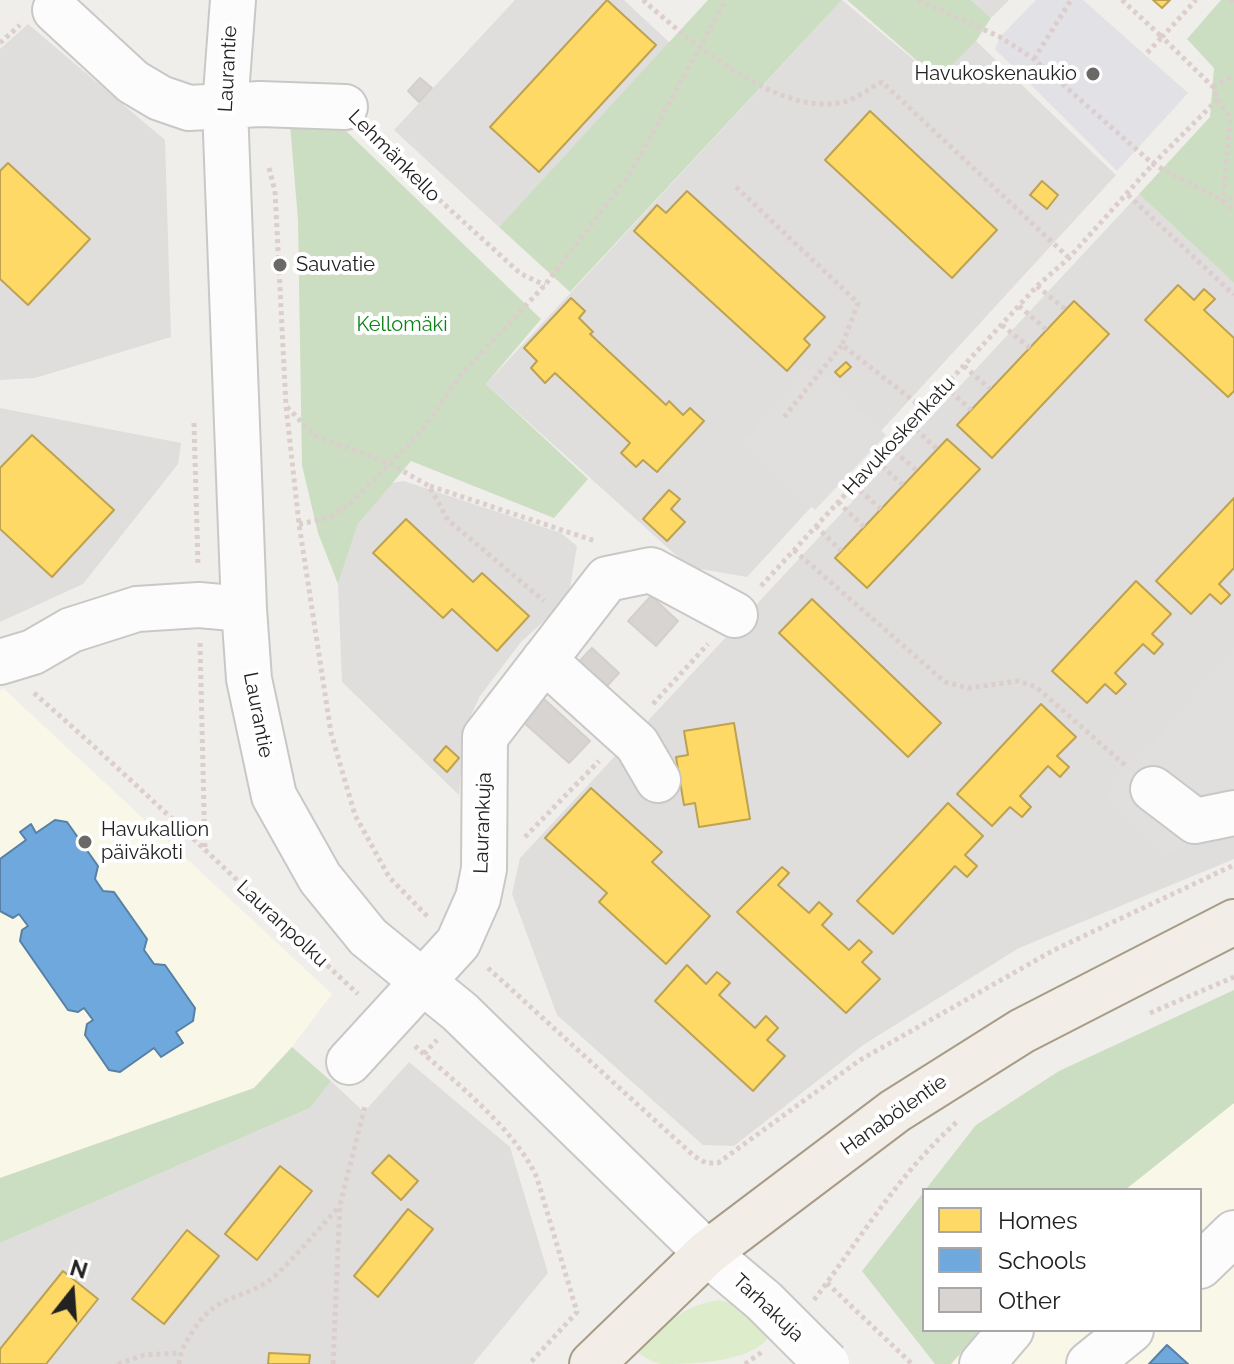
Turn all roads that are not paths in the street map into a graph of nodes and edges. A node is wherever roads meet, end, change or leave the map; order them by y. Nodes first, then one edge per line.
1 (233, 0) edge
2 (55, 10) dead end
3 (242, 105) junction
4 (345, 107) road end
5 (244, 609) junction
6 (735, 615) road end
7 (544, 660) junction
8 (12, 673) edge
9 (658, 780) dead end
10 (1153, 789) road end
11 (1234, 813) edge
12 (1234, 922) edge
13 (425, 981) junction
14 (349, 1062) dead end
15 (1234, 1233) edge
16 (707, 1253) junction
17 (1202, 1264) edge
18 (1009, 1332) edge
19 (1129, 1332) edge
20 (592, 1364) edge
21 (827, 1364) edge
22 (982, 1364) edge
23 (1089, 1364) edge

1 - 3 street, Laurantie
2 - 3 street, Lehmänkello
3 - 4 street, Lehmänkello
3 - 5 street, Laurantie
5 - 8 street
5 - 13 street, Laurantie
6 - 7 street, Laurankuja
7 - 9 street
7 - 13 street, Laurankuja
10 - 11 street
12 - 16 main road, Hanabölentie
13 - 14 street, Laurankuja
13 - 16 street, Laurantie
15 - 17 street
16 - 20 main road, Hanabölentie
16 - 21 street, Tarhakuja, bridge
18 - 22 street
19 - 23 street

